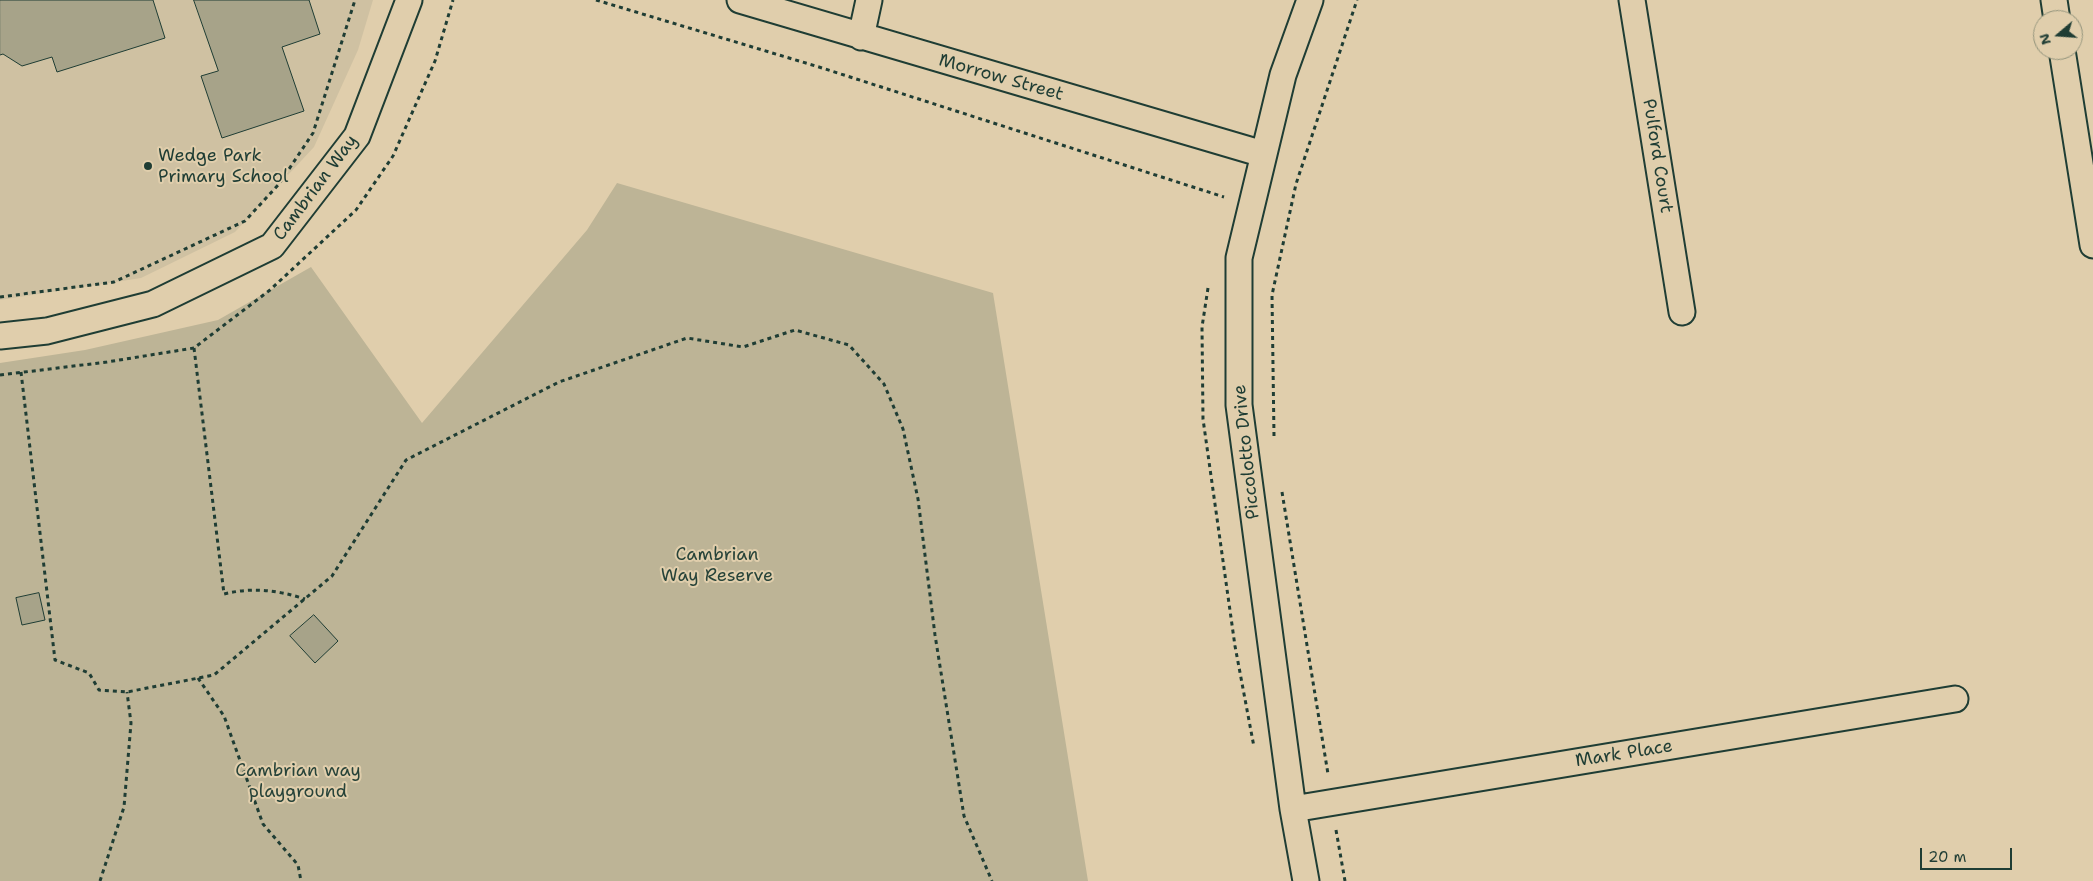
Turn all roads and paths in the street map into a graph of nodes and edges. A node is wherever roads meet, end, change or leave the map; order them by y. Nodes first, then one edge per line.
1 (355, 0) edge
2 (409, 0) edge
3 (596, 0) edge
4 (740, 0) edge
5 (869, 0) edge
6 (1310, 0) edge
7 (1357, 0) edge
8 (1632, 0) edge
9 (861, 37) junction
10 (2064, 60) edge
11 (1263, 154) junction
12 (1224, 197) dead end
13 (2093, 245) edge
14 (0, 297) edge
15 (1682, 312) dead end
16 (0, 336) edge
17 (194, 348) dead end
18 (21, 372) dead end
19 (1274, 444) dead end
20 (1280, 483) dead end
21 (306, 599) junction
22 (198, 678) junction
23 (127, 692) junction
24 (1954, 699) dead end
25 (1332, 802) junction
26 (1293, 809) junction
27 (100, 881) edge
28 (301, 881) edge
29 (992, 881) edge
30 (1306, 881) edge
31 (1345, 881) edge

1 - 14 path
2 - 16 street, Cambrian Way
3 - 12 path
4 - 9 street, Morrow Street
5 - 9 street
6 - 11 street, Piccolotto Drive
7 - 19 path
8 - 15 street, Pulford Court
9 - 11 street, Morrow Street
10 - 13 street
11 - 26 street, Piccolotto Drive
17 - 21 path
18 - 23 path
20 - 25 path
21 - 22 path
21 - 29 path
22 - 23 path
22 - 28 path
23 - 27 path
24 - 25 street, Mark Place
25 - 26 street, Mark Place
25 - 31 path
26 - 30 street, Piccolotto Drive

